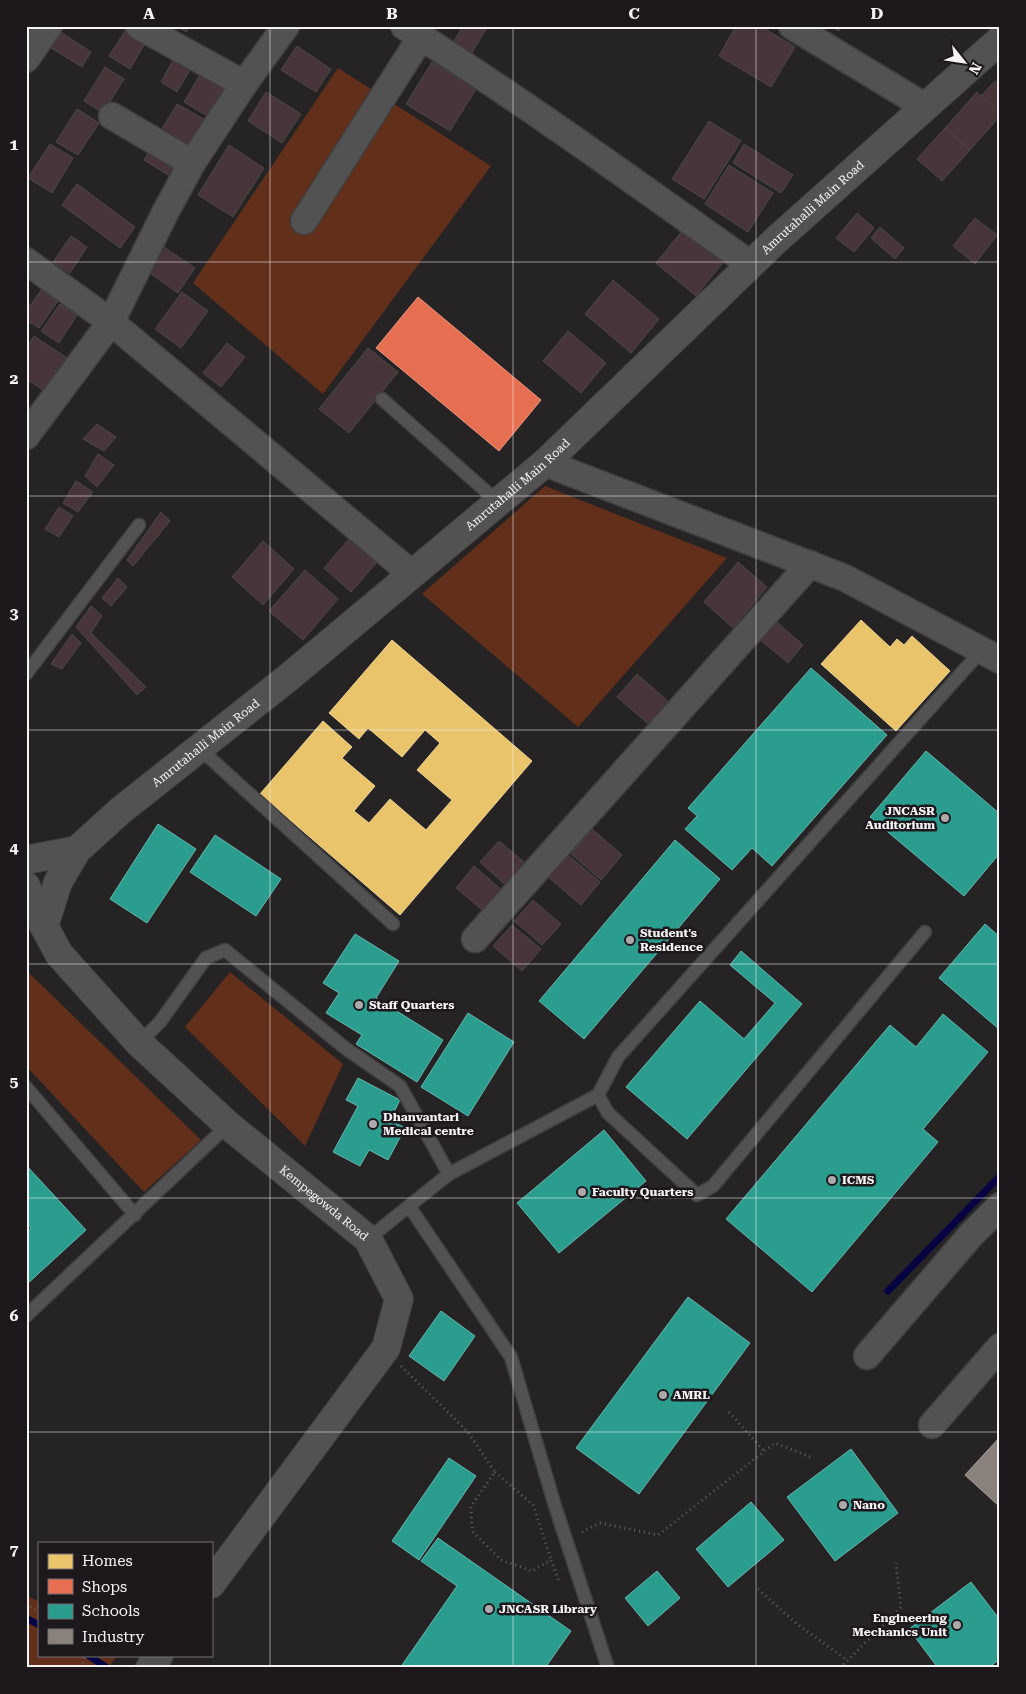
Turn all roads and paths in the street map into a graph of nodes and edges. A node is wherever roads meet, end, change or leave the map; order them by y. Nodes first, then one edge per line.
1 (49, 26) edge
2 (139, 26) edge
3 (286, 26) edge
4 (792, 26) edge
5 (413, 31) edge
6 (1000, 40) edge
7 (26, 59) edge
8 (244, 84) junction
9 (924, 106) junction
10 (112, 116) dead end
11 (192, 163) junction
12 (304, 221) dead end
13 (26, 261) edge
14 (750, 264) junction
15 (111, 322) junction
16 (382, 399) dead end
17 (26, 436) edge
18 (545, 463) junction
19 (498, 502) junction
20 (139, 525) dead end
21 (810, 564) junction
22 (412, 574) junction
23 (991, 655) edge
24 (26, 674) edge
25 (200, 749) junction
26 (77, 850) junction
27 (26, 860) edge
28 (27, 893) edge
29 (393, 924) dead end
30 (44, 926) junction
31 (925, 932) dead end
32 (476, 939) dead end
33 (139, 1042) junction
34 (26, 1087) edge
35 (598, 1095) junction
36 (228, 1125) junction
37 (449, 1174) junction
38 (409, 1206) junction
39 (1000, 1206) edge
40 (135, 1215) junction
41 (368, 1239) junction
42 (26, 1316) edge
43 (1000, 1347) edge
44 (384, 1350) junction
45 (867, 1356) dead end
46 (728, 1412) dead end
47 (932, 1425) dead end
48 (764, 1451) junction
49 (813, 1458) dead end
50 (495, 1472) junction
51 (566, 1541) junction
52 (551, 1560) junction
53 (896, 1562) dead end
54 (212, 1583) edge
55 (561, 1587) dead end
56 (758, 1589) dead end
57 (26, 1604) edge
58 (38, 1611) edge
59 (892, 1616) junction
60 (903, 1622) dead end
61 (86, 1656) edge
62 (158, 1656) edge
63 (848, 1660) junction
64 (80, 1668) edge
65 (150, 1668) edge
66 (608, 1668) edge
67 (840, 1668) edge

1 - 7 street
2 - 8 street
3 - 8 street
4 - 9 street
5 - 12 street
5 - 14 street
6 - 9 street, Amrutahalli Main Road
8 - 11 street
9 - 14 street, Amrutahalli Main Road
10 - 11 street
11 - 15 street
13 - 15 street
14 - 18 street, Amrutahalli Main Road
15 - 17 street
15 - 22 street
16 - 19 lane
18 - 19 street, Amrutahalli Main Road
18 - 21 street
19 - 22 street, Amrutahalli Main Road
20 - 24 lane
21 - 23 street
21 - 32 street
22 - 25 street, Amrutahalli Main Road
23 - 35 lane
25 - 26 street, Amrutahalli Main Road
25 - 29 lane
26 - 27 street
26 - 30 street, Amrutahalli Main Road
28 - 30 street, Kempegowda Road
30 - 33 street, Kempegowda Road
31 - 35 lane
33 - 36 street, Kempegowda Road
33 - 37 lane
34 - 40 lane
35 - 37 lane
36 - 40 lane
36 - 41 street, Kempegowda Road
37 - 38 lane
38 - 41 lane
38 - 51 lane
39 - 45 street
40 - 42 lane
41 - 44 street, Kempegowda Road
43 - 47 street
44 - 50 path
44 - 54 street, Kempegowda Road
46 - 48 path
48 - 49 path
48 - 51 path
50 - 52 path
50 - 52 path
51 - 52 path
51 - 66 lane
52 - 55 path
53 - 59 path
56 - 63 path
57 - 58 path
59 - 60 path
59 - 63 path
61 - 64 path
62 - 65 street
63 - 67 path

